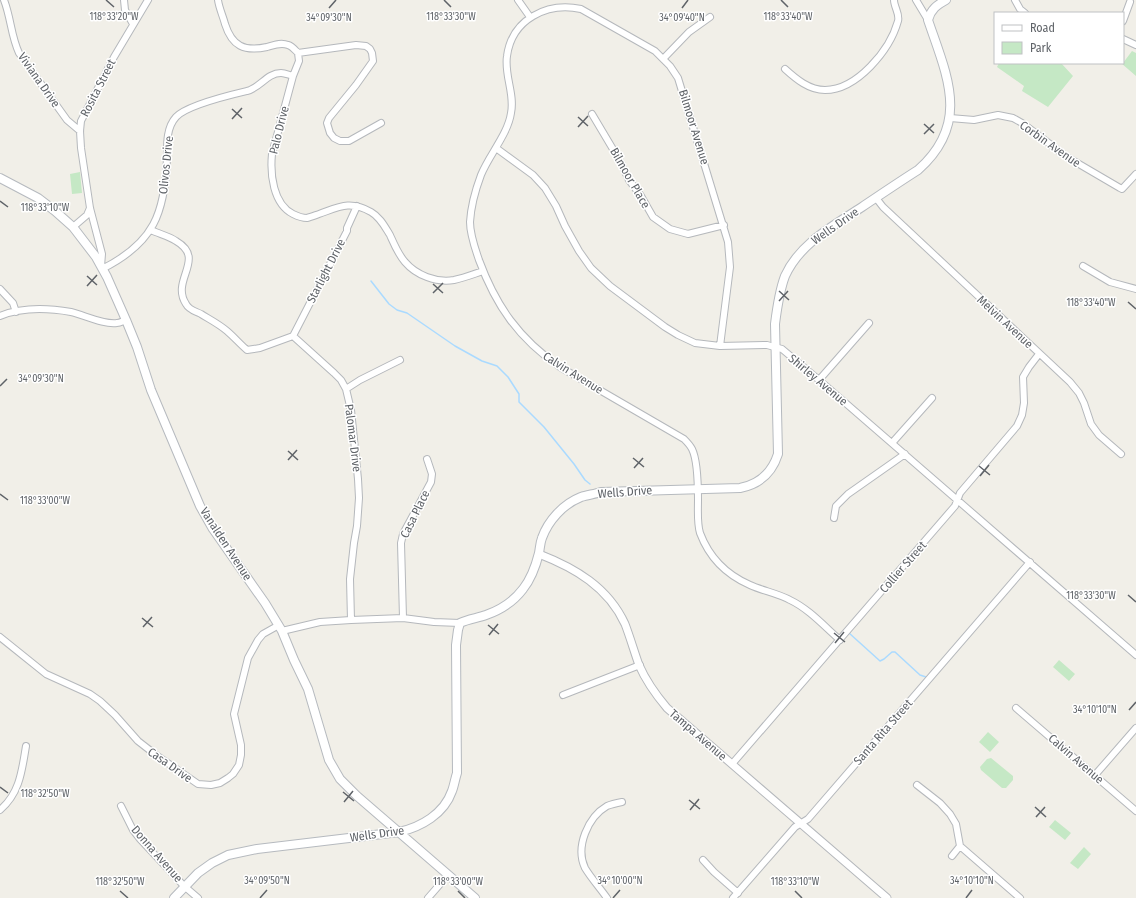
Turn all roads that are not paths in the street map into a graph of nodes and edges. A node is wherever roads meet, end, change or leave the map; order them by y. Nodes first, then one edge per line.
1 (4, 0) edge
2 (124, 0) edge
3 (148, 0) edge
4 (218, 0) edge
5 (518, 0) edge
6 (894, 0) edge
7 (916, 0) edge
8 (946, 0) edge
9 (1015, 0) edge
10 (1130, 2) dead end
11 (1024, 12) edge
12 (530, 17) junction
13 (710, 17) dead end
14 (1124, 18) edge
15 (928, 20) junction
16 (133, 24) junction
17 (1124, 39) edge
18 (1136, 45) edge
19 (298, 53) junction
20 (663, 59) junction
21 (785, 69) dead end
22 (293, 76) junction
23 (592, 114) dead end
24 (950, 118) junction
25 (381, 123) dead end
26 (80, 131) junction
27 (496, 148) junction
28 (1136, 174) edge
29 (0, 178) edge
30 (876, 198) junction
31 (357, 206) junction
32 (90, 208) junction
33 (724, 225) junction
34 (72, 226) junction
35 (151, 230) junction
36 (1083, 266) dead end
37 (101, 267) junction
38 (483, 270) junction
39 (0, 288) edge
40 (1136, 289) edge
41 (16, 312) junction
42 (0, 316) edge
43 (126, 320) junction
44 (869, 323) dead end
45 (293, 336) junction
46 (720, 346) junction
47 (776, 348) junction
48 (1039, 354) junction
49 (400, 360) dead end
50 (819, 380) junction
51 (346, 389) junction
52 (932, 398) dead end
53 (892, 443) junction
54 (905, 454) junction
55 (1121, 454) dead end
56 (427, 459) dead end
57 (698, 489) junction
58 (958, 500) junction
59 (834, 518) dead end
60 (539, 554) junction
61 (1030, 562) junction
62 (403, 618) junction
63 (351, 620) junction
64 (460, 623) junction
65 (280, 628) junction
66 (0, 637) edge
67 (840, 640) junction
68 (1136, 655) edge
69 (640, 665) junction
70 (562, 695) dead end
71 (1016, 708) dead end
72 (1136, 728) edge
73 (26, 746) dead end
74 (732, 764) junction
75 (1095, 776) junction
76 (917, 785) dead end
77 (622, 802) dead end
78 (121, 806) dead end
79 (0, 810) edge
80 (1136, 811) edge
81 (802, 823) junction
82 (399, 832) junction
83 (960, 846) junction
84 (952, 856) dead end
85 (703, 860) dead end
86 (448, 875) junction
87 (184, 886) junction
88 (738, 893) junction
89 (174, 898) edge
90 (198, 898) edge
91 (428, 898) edge
92 (475, 898) edge
93 (607, 898) edge
94 (733, 898) edge
95 (887, 898) edge
96 (1020, 898) edge

1 - 26 street, Viviana Drive
2 - 16 street
3 - 16 street, Rosita Street
4 - 19 street
5 - 12 street
6 - 21 street
7 - 15 street
8 - 15 main road
9 - 11 street
10 - 14 street
12 - 20 street, Bilmoor Avenue
12 - 27 street, Calvin Avenue
13 - 20 street
15 - 24 main road, Wells Drive
16 - 26 street, Rosita Street
17 - 18 street
19 - 22 street, Palo Drive
19 - 25 street
20 - 33 street, Bilmoor Avenue
22 - 31 street, Palo Drive
22 - 35 street, Olivos Drive
23 - 33 street, Bilmoor Place
24 - 28 street, Corbin Avenue
24 - 30 main road, Wells Drive
26 - 32 street, Rosita Street
27 - 38 street, Calvin Avenue
27 - 46 street, Shirley Avenue
29 - 34 main road, Vanalden Avenue
30 - 47 main road, Wells Drive
30 - 48 street, Melvin Avenue
31 - 38 street, Palo Drive
31 - 45 street, Starlight Drive
32 - 34 street
32 - 37 street, Rosita Street
33 - 46 street, Bilmoor Avenue
34 - 37 main road, Vanalden Avenue
35 - 37 street, Olivos Drive
35 - 45 street
36 - 40 street
37 - 43 main road, Vanalden Avenue
38 - 57 street, Calvin Avenue
39 - 41 street
41 - 42 street
41 - 43 street
43 - 65 main road, Vanalden Avenue
44 - 50 street
45 - 51 street, Palomar Drive
46 - 47 street, Shirley Avenue
47 - 50 street, Shirley Avenue
47 - 57 main road, Wells Drive
48 - 55 street, Melvin Avenue
48 - 58 street, Collier Street
49 - 51 street
50 - 53 street, Shirley Avenue
51 - 63 street, Palomar Drive
52 - 53 street
53 - 54 street, Shirley Avenue
54 - 58 street, Shirley Avenue
54 - 59 street
56 - 62 street, Casa Place
57 - 60 main road, Wells Drive
57 - 67 street, Calvin Avenue
58 - 61 street, Shirley Avenue
58 - 67 street, Collier Street
60 - 64 main road, Wells Drive
60 - 69 street, Tampa Avenue
61 - 68 street, Shirley Avenue
61 - 81 street, Santa Rita Street
62 - 63 street, Casa Drive
62 - 64 street, Casa Drive
63 - 65 street, Casa Drive
64 - 82 main road, Wells Drive
65 - 66 street, Casa Drive
65 - 82 main road, Vanalden Avenue
67 - 74 street, Collier Street
69 - 70 street
69 - 74 street, Tampa Avenue
71 - 75 street, Calvin Avenue
72 - 75 street
73 - 79 street
74 - 81 street, Tampa Avenue
75 - 80 street, Calvin Avenue
76 - 83 street
77 - 93 street
78 - 87 street, Donna Avenue
81 - 88 street, Santa Rita Street
81 - 95 street, Tampa Avenue
82 - 86 main road, Vanalden Avenue
82 - 87 main road, Wells Drive
83 - 84 street
83 - 96 street
85 - 88 street
86 - 91 street
86 - 92 main road, Vanalden Avenue
87 - 89 main road, Wells Drive
87 - 90 street, Donna Avenue
88 - 94 street, Santa Rita Street

